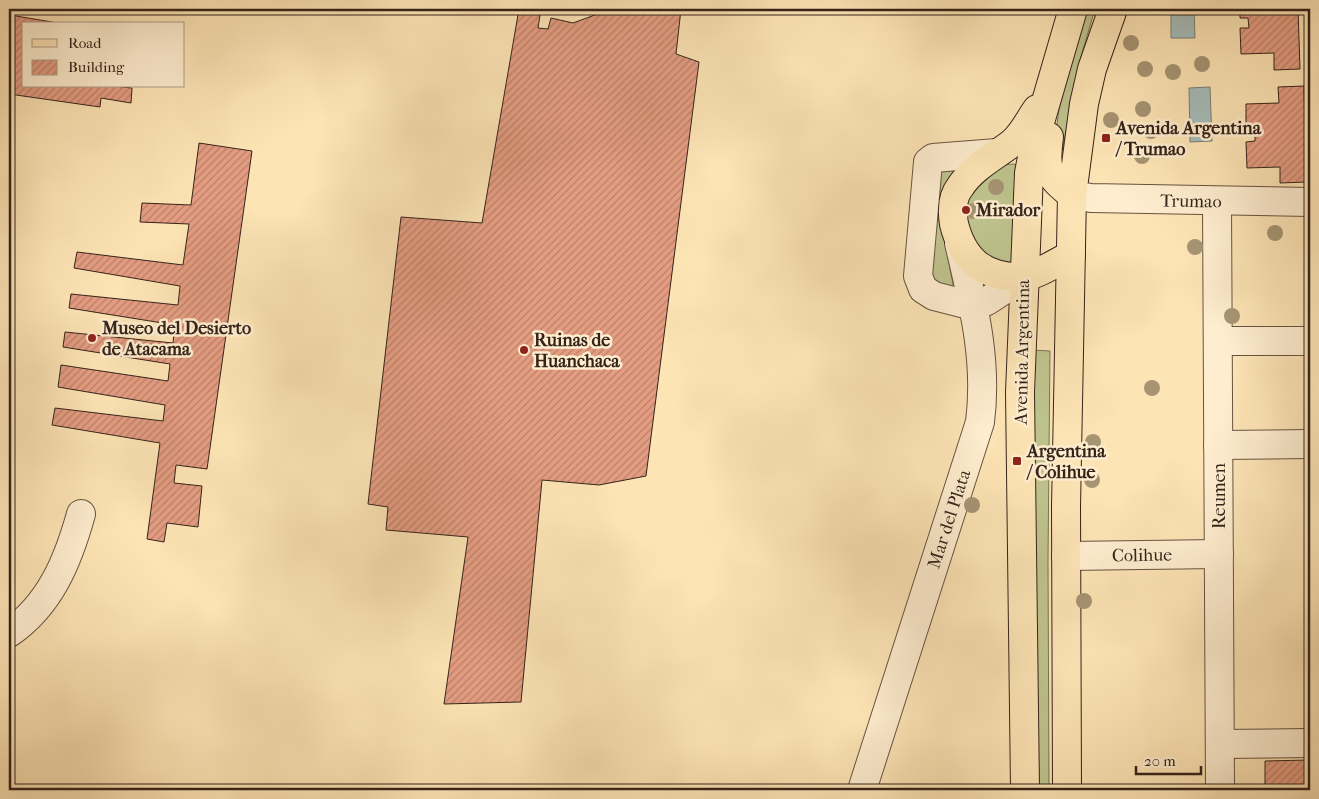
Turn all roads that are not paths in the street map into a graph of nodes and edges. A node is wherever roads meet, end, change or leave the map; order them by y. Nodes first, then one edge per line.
1 (1073, 9) edge
2 (1113, 9) edge
3 (1048, 94) junction
4 (997, 153) junction
5 (1072, 194) junction
6 (1217, 202) junction
7 (1310, 202) edge
8 (959, 243) junction
9 (1071, 255) junction
10 (1024, 277) junction
11 (973, 306) junction
12 (1218, 341) junction
13 (1310, 341) edge
14 (1310, 444) edge
15 (1218, 445) junction
16 (81, 514) dead end
17 (1219, 554) junction
18 (1066, 556) junction
19 (9, 633) edge
20 (1310, 743) edge
21 (1220, 744) junction
22 (862, 790) edge
23 (1026, 790) edge
24 (1067, 790) edge
25 (1220, 790) edge

1 - 3 main road, Avenida Argentina
2 - 5 main road
3 - 4 main road
3 - 5 main road
3 - 10 main road, Avenida Argentina
4 - 8 main road
4 - 11 street
5 - 6 street, Trumao
5 - 9 main road
6 - 7 street, Trumao
6 - 12 street, Reumen
8 - 10 main road
8 - 11 street, Mar del Plata
9 - 10 main road
9 - 18 main road
10 - 11 street
10 - 23 main road, Avenida Argentina
11 - 22 street, Mar del Plata
12 - 13 street
12 - 15 street, Reumen
14 - 15 street
15 - 17 street, Reumen
16 - 19 street
17 - 18 street, Colihue
17 - 21 street, Reumen
18 - 24 main road
20 - 21 street
21 - 25 street, Reumen

